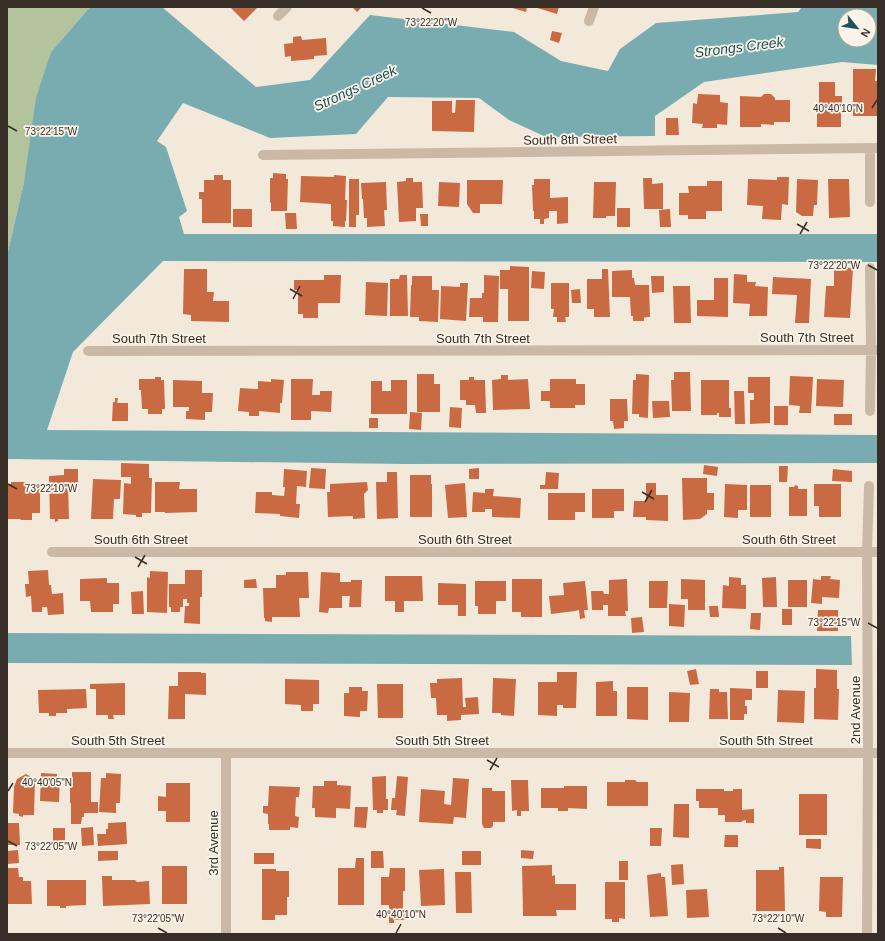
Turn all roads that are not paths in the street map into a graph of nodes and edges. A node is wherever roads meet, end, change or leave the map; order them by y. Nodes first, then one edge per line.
1 (287, 7) edge
2 (594, 7) edge
3 (278, 16) dead end
4 (589, 22) dead end
5 (874, 148) edge
6 (263, 155) dead end
7 (870, 202) dead end
8 (870, 268) dead end
9 (874, 350) edge
10 (88, 351) dead end
11 (870, 411) dead end
12 (869, 486) dead end
13 (52, 552) dead end
14 (867, 552) junction
15 (878, 552) edge
16 (7, 753) edge
17 (226, 753) junction
18 (873, 753) edge
19 (226, 934) edge
20 (867, 934) edge

1 - 3 street
2 - 4 street
5 - 6 street, South 8th Street
5 - 7 street
8 - 9 street
9 - 10 street, South 7th Street
9 - 11 street
12 - 14 street, 2nd Avenue
13 - 14 street, South 6th Street
14 - 15 street, South 6th Street
14 - 18 street, 2nd Avenue
16 - 17 street, South 5th Street
17 - 18 street, South 5th Street
17 - 19 street, 3rd Avenue
18 - 20 street, 2nd Avenue

